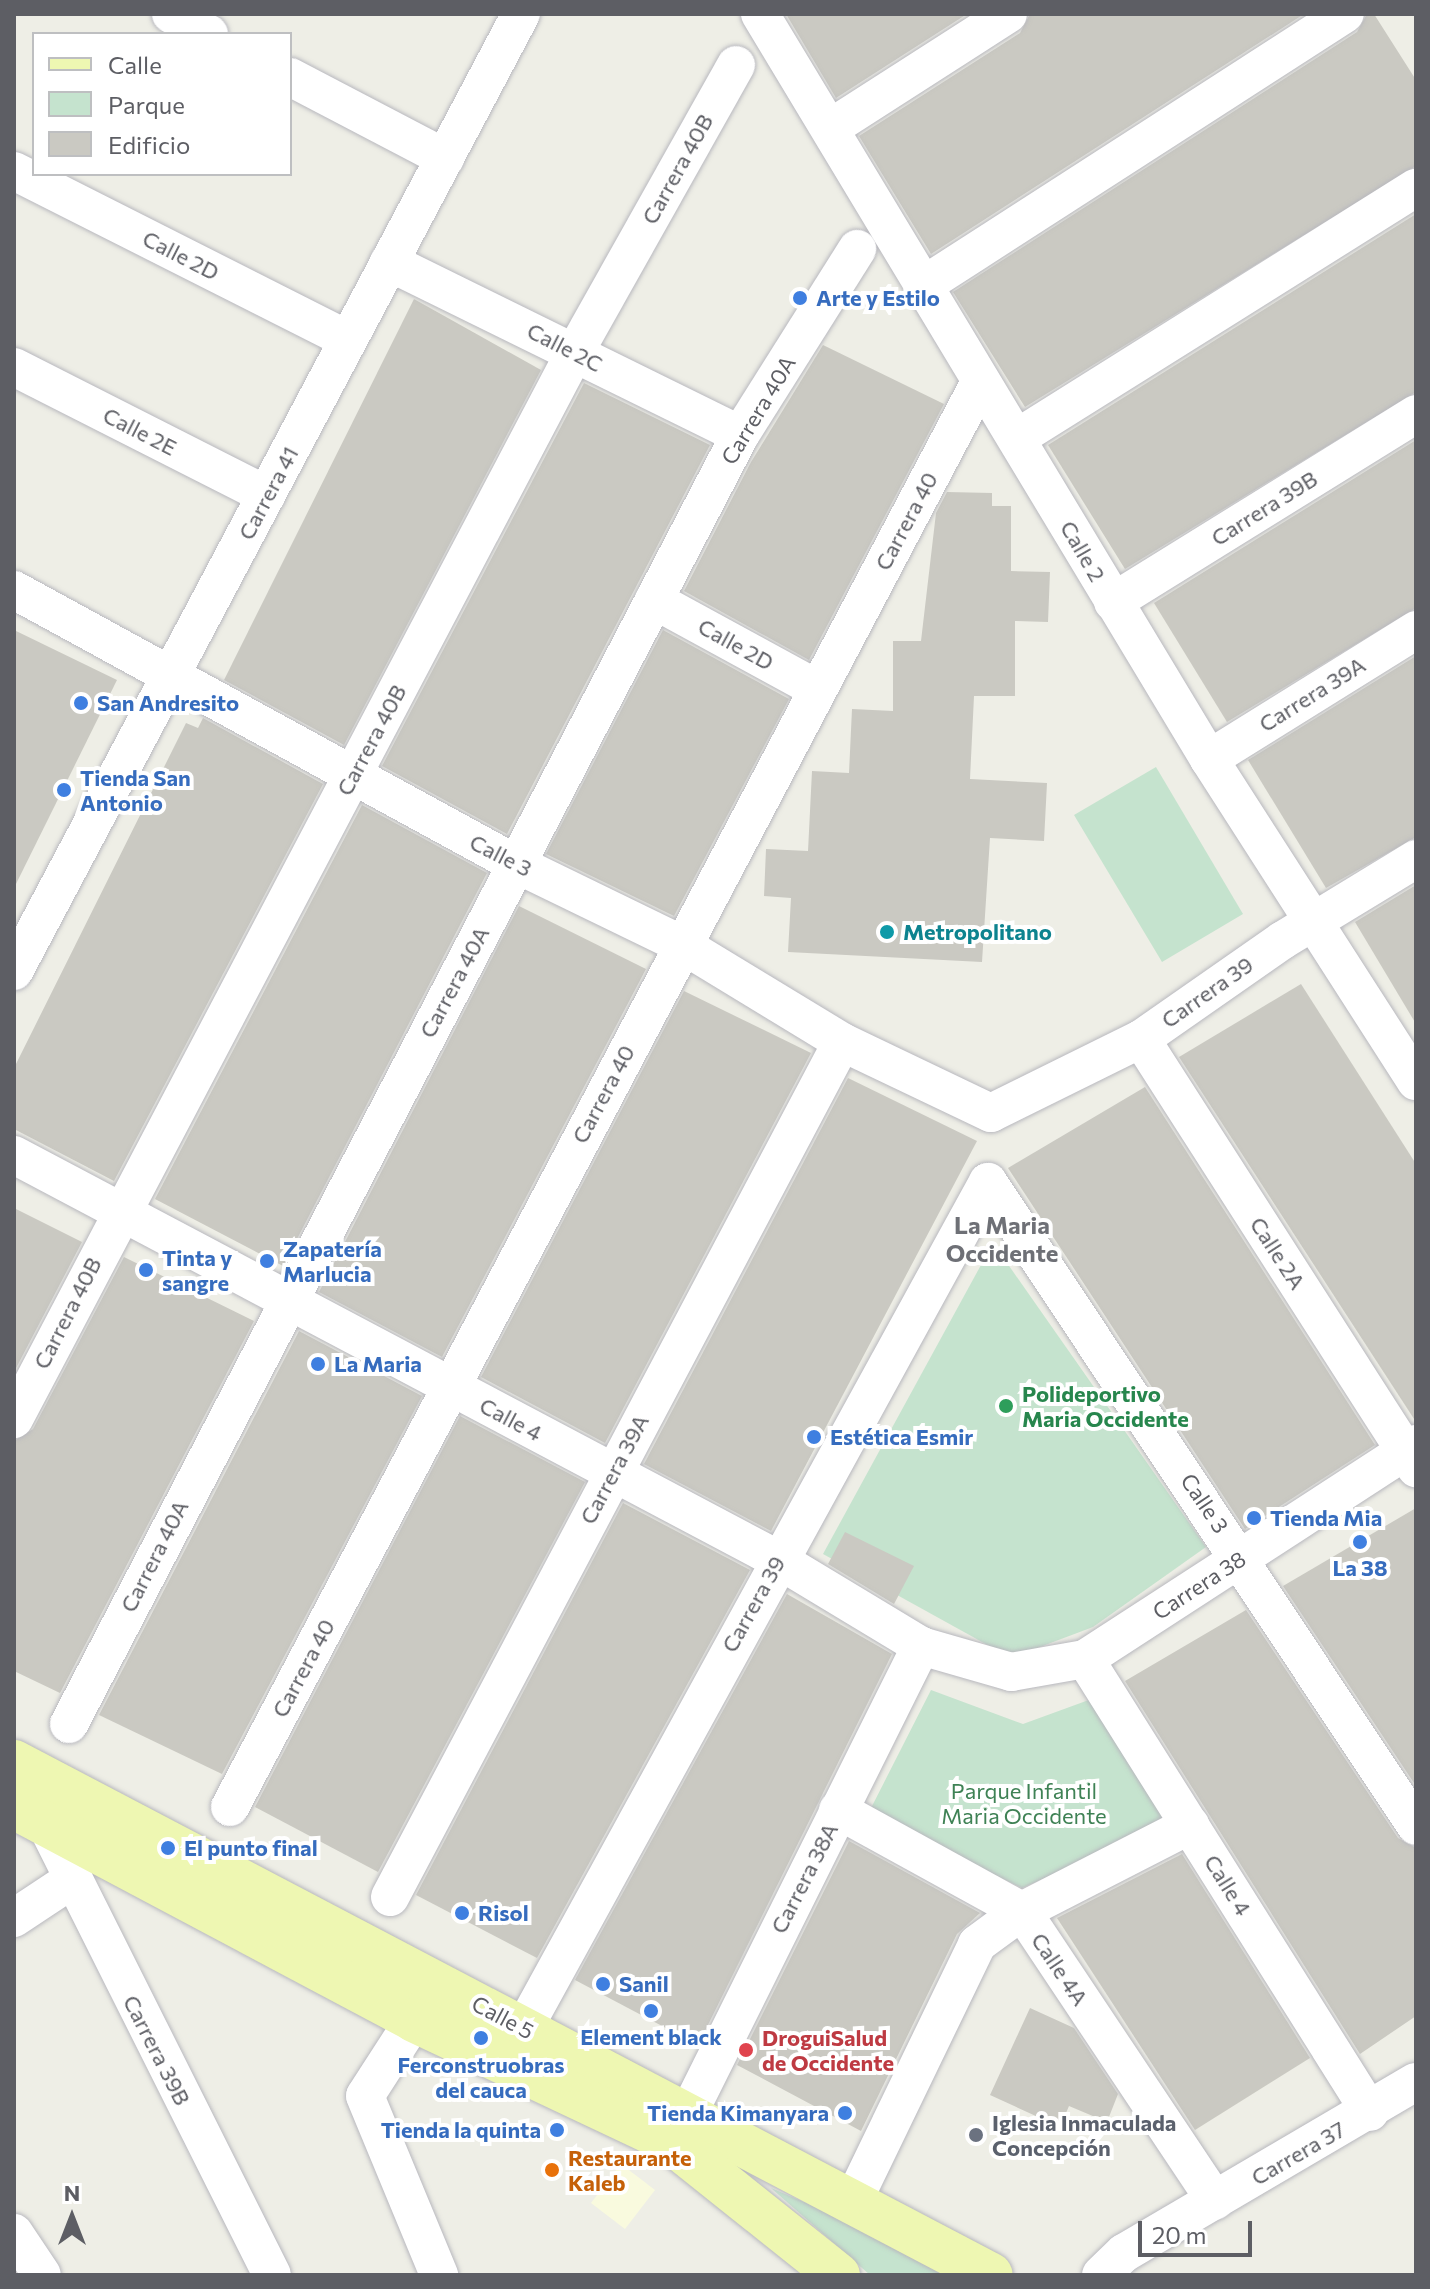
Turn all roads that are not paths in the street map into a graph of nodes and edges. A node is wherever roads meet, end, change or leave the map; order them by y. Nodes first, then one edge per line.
1 (171, 14) edge
2 (521, 14) edge
3 (760, 14) edge
4 (1008, 14) edge
5 (1345, 14) edge
6 (205, 32) edge
7 (736, 65) dead end
8 (292, 78) edge
9 (832, 127) junction
10 (445, 158) junction
11 (14, 171) edge
12 (1416, 188) edge
13 (857, 249) dead end
14 (389, 262) junction
15 (927, 283) junction
16 (348, 340) junction
17 (575, 352) junction
18 (14, 367) edge
19 (980, 382) junction
20 (1416, 414) edge
21 (740, 435) junction
22 (1017, 438) junction
23 (266, 495) junction
24 (14, 590) edge
25 (654, 600) junction
26 (1113, 602) junction
27 (1416, 630) edge
28 (171, 674) junction
29 (817, 689) junction
30 (1209, 759) junction
31 (352, 776) junction
32 (1416, 859) edge
33 (516, 864) junction
34 (1315, 921) junction
35 (681, 944) junction
36 (14, 971) edge
37 (1141, 1039) junction
38 (842, 1042) junction
39 (1416, 1081) edge
40 (991, 1113) joint
41 (14, 1155) edge
42 (988, 1182) joint
43 (119, 1210) junction
44 (285, 1300) junction
45 (450, 1387) junction
46 (14, 1419) edge
47 (1412, 1454) edge
48 (612, 1472) junction
49 (1242, 1557) junction
50 (777, 1559) junction
51 (921, 1646) junction
52 (1085, 1659) junction
53 (1011, 1672) joint
54 (69, 1724) dead end
55 (14, 1762) edge
56 (230, 1807) dead end
57 (838, 1810) junction
58 (30, 1816) edge
59 (1190, 1825) junction
60 (1416, 1826) edge
61 (70, 1881) junction
62 (390, 1897) dead end
63 (1022, 1911) junction
64 (14, 1918) edge
65 (414, 2020) junction
66 (524, 2028) junction
67 (1416, 2082) edge
68 (689, 2112) junction
69 (1370, 2112) junction
70 (854, 2199) junction
71 (1215, 2200) junction
72 (14, 2233) edge
73 (42, 2275) edge
74 (272, 2275) edge
75 (439, 2275) edge
76 (838, 2275) edge
77 (991, 2275) edge
78 (1101, 2275) edge

1 - 6 street
2 - 10 street, Carrera 41
3 - 9 street, Calle 2
4 - 9 street
5 - 15 street
7 - 17 street, Carrera 40B
8 - 10 street
9 - 15 street, Calle 2
10 - 14 street, Carrera 41
11 - 16 street, Calle 2D
12 - 22 street
13 - 21 street, Carrera 40A
14 - 16 street, Carrera 41
14 - 17 street, Calle 2C
15 - 19 street, Calle 2
16 - 23 street, Carrera 41
17 - 21 street, Calle 2C
17 - 31 street, Carrera 40B
18 - 23 street, Calle 2E
19 - 22 street, Calle 2
19 - 29 street, Carrera 40
20 - 26 street, Carrera 39B
21 - 25 street, Carrera 40A
22 - 26 street, Calle 2
23 - 28 street, Carrera 41
24 - 28 street, Calle 3
25 - 29 street, Calle 2D
25 - 33 street, Carrera 40A
26 - 30 street, Calle 2
27 - 30 street, Carrera 39A
28 - 31 street, Calle 3
28 - 36 street, Carrera 41
29 - 35 street, Carrera 40
30 - 34 street, Calle 2
31 - 33 street, Calle 3
31 - 43 street, Carrera 40B
32 - 34 street, Carrera 39
33 - 35 street, Calle 3
33 - 44 street, Carrera 40A
34 - 37 street, Carrera 39
34 - 39 street, Calle 2
35 - 38 street, Calle 3
35 - 45 street, Carrera 40
37 - 40 street, Carrera 39
37 - 47 street, Calle 2A
38 - 40 street, Calle 3
38 - 48 street, Carrera 39A
41 - 43 street, Calle 4
42 - 49 street, Calle 3
42 - 50 street, Carrera 39
43 - 44 street, Calle 4
43 - 46 street, Carrera 40B
44 - 45 street, Calle 4
44 - 54 street, Carrera 40A
45 - 48 street, Calle 4
45 - 56 street, Carrera 40
47 - 49 street, Carrera 38
48 - 50 street, Calle 4
48 - 62 street, Carrera 39A
49 - 52 street, Carrera 38
49 - 60 street, Calle 3
50 - 51 street, Calle 4
50 - 66 street, Carrera 39
51 - 53 street, Calle 4
51 - 57 street, Carrera 38A
52 - 53 street, Carrera 38
52 - 59 street, Calle 4
55 - 66 main road, Calle 5
57 - 63 street, Calle 4A
57 - 68 street, Carrera 38A
58 - 61 street, Carrera 39B
58 - 65 main road, Calle 5
59 - 63 street
59 - 69 street, Calle 4
61 - 64 street
61 - 74 street, Carrera 39B
63 - 70 street
63 - 71 street, Calle 4A
65 - 75 street
65 - 76 main road, Calle 5
66 - 68 main road, Calle 5
67 - 69 street, Carrera 37
68 - 70 main road, Calle 5
69 - 71 street, Carrera 37
70 - 77 main road, Calle 5
71 - 78 street, Carrera 37
72 - 73 street

